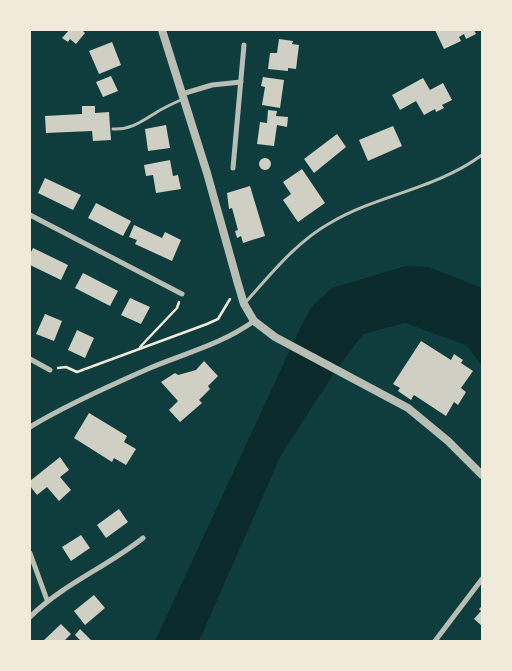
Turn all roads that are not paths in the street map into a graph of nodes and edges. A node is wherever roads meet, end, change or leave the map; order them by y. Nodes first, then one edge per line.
1 (162, 30) edge
2 (244, 45) dead end
3 (241, 82) junction
4 (183, 97) junction
5 (112, 129) dead end
6 (482, 155) edge
7 (233, 168) dead end
8 (30, 215) edge
9 (182, 294) road end
10 (244, 304) junction
11 (254, 321) junction
12 (30, 359) edge
13 (50, 370) road end
14 (30, 427) edge
15 (481, 471) edge
16 (143, 538) dead end
17 (30, 553) edge
18 (482, 579) edge
19 (47, 600) junction
20 (30, 617) edge
21 (435, 641) edge

1 - 4 street
2 - 3 street
3 - 4 street
3 - 7 street
4 - 5 lane
4 - 10 street
6 - 10 lane
8 - 9 street
10 - 11 street
11 - 14 street
11 - 15 street
12 - 13 street
16 - 19 street
17 - 19 street
18 - 21 street
19 - 20 street

